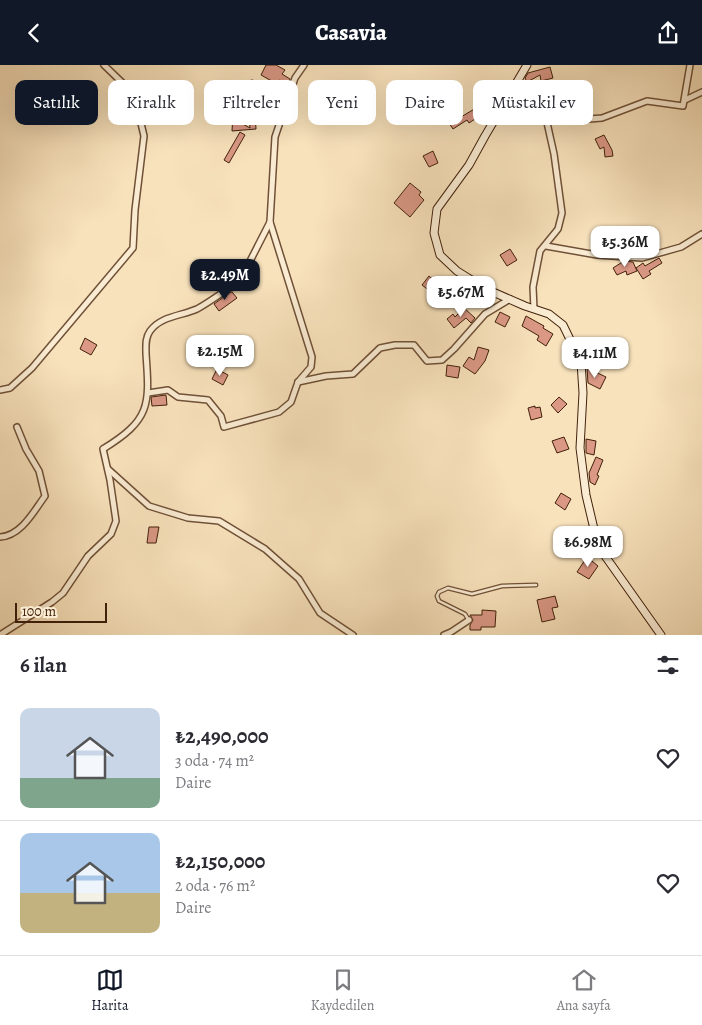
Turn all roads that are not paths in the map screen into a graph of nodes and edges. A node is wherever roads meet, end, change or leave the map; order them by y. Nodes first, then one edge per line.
1 (104, 65) edge
2 (304, 65) edge
3 (528, 65) edge
4 (690, 65) edge
5 (519, 80) edge
6 (702, 92) edge
7 (684, 100) junction
8 (593, 119) edge
9 (491, 125) edge
10 (548, 125) edge
11 (270, 223) junction
12 (702, 234) edge
13 (546, 245) junction
14 (510, 299) junction
15 (534, 309) junction
16 (298, 382) junction
17 (0, 390) edge
18 (148, 393) junction
19 (17, 427) dead end
20 (108, 469) junction
21 (0, 537) edge
22 (536, 585) dead end
23 (469, 621) joint
24 (0, 635) edge
25 (353, 635) edge
26 (444, 635) edge
27 (662, 635) edge

1 - 17 street
2 - 11 street
3 - 5 main road
4 - 7 street
6 - 7 street
7 - 8 street
9 - 14 main road
10 - 13 street
11 - 16 street
11 - 18 street
12 - 13 street
13 - 15 street
14 - 15 main road
14 - 16 street
15 - 27 main road
16 - 18 street
18 - 20 street
19 - 21 street
20 - 24 street
20 - 25 street
22 - 23 lane
23 - 26 street

